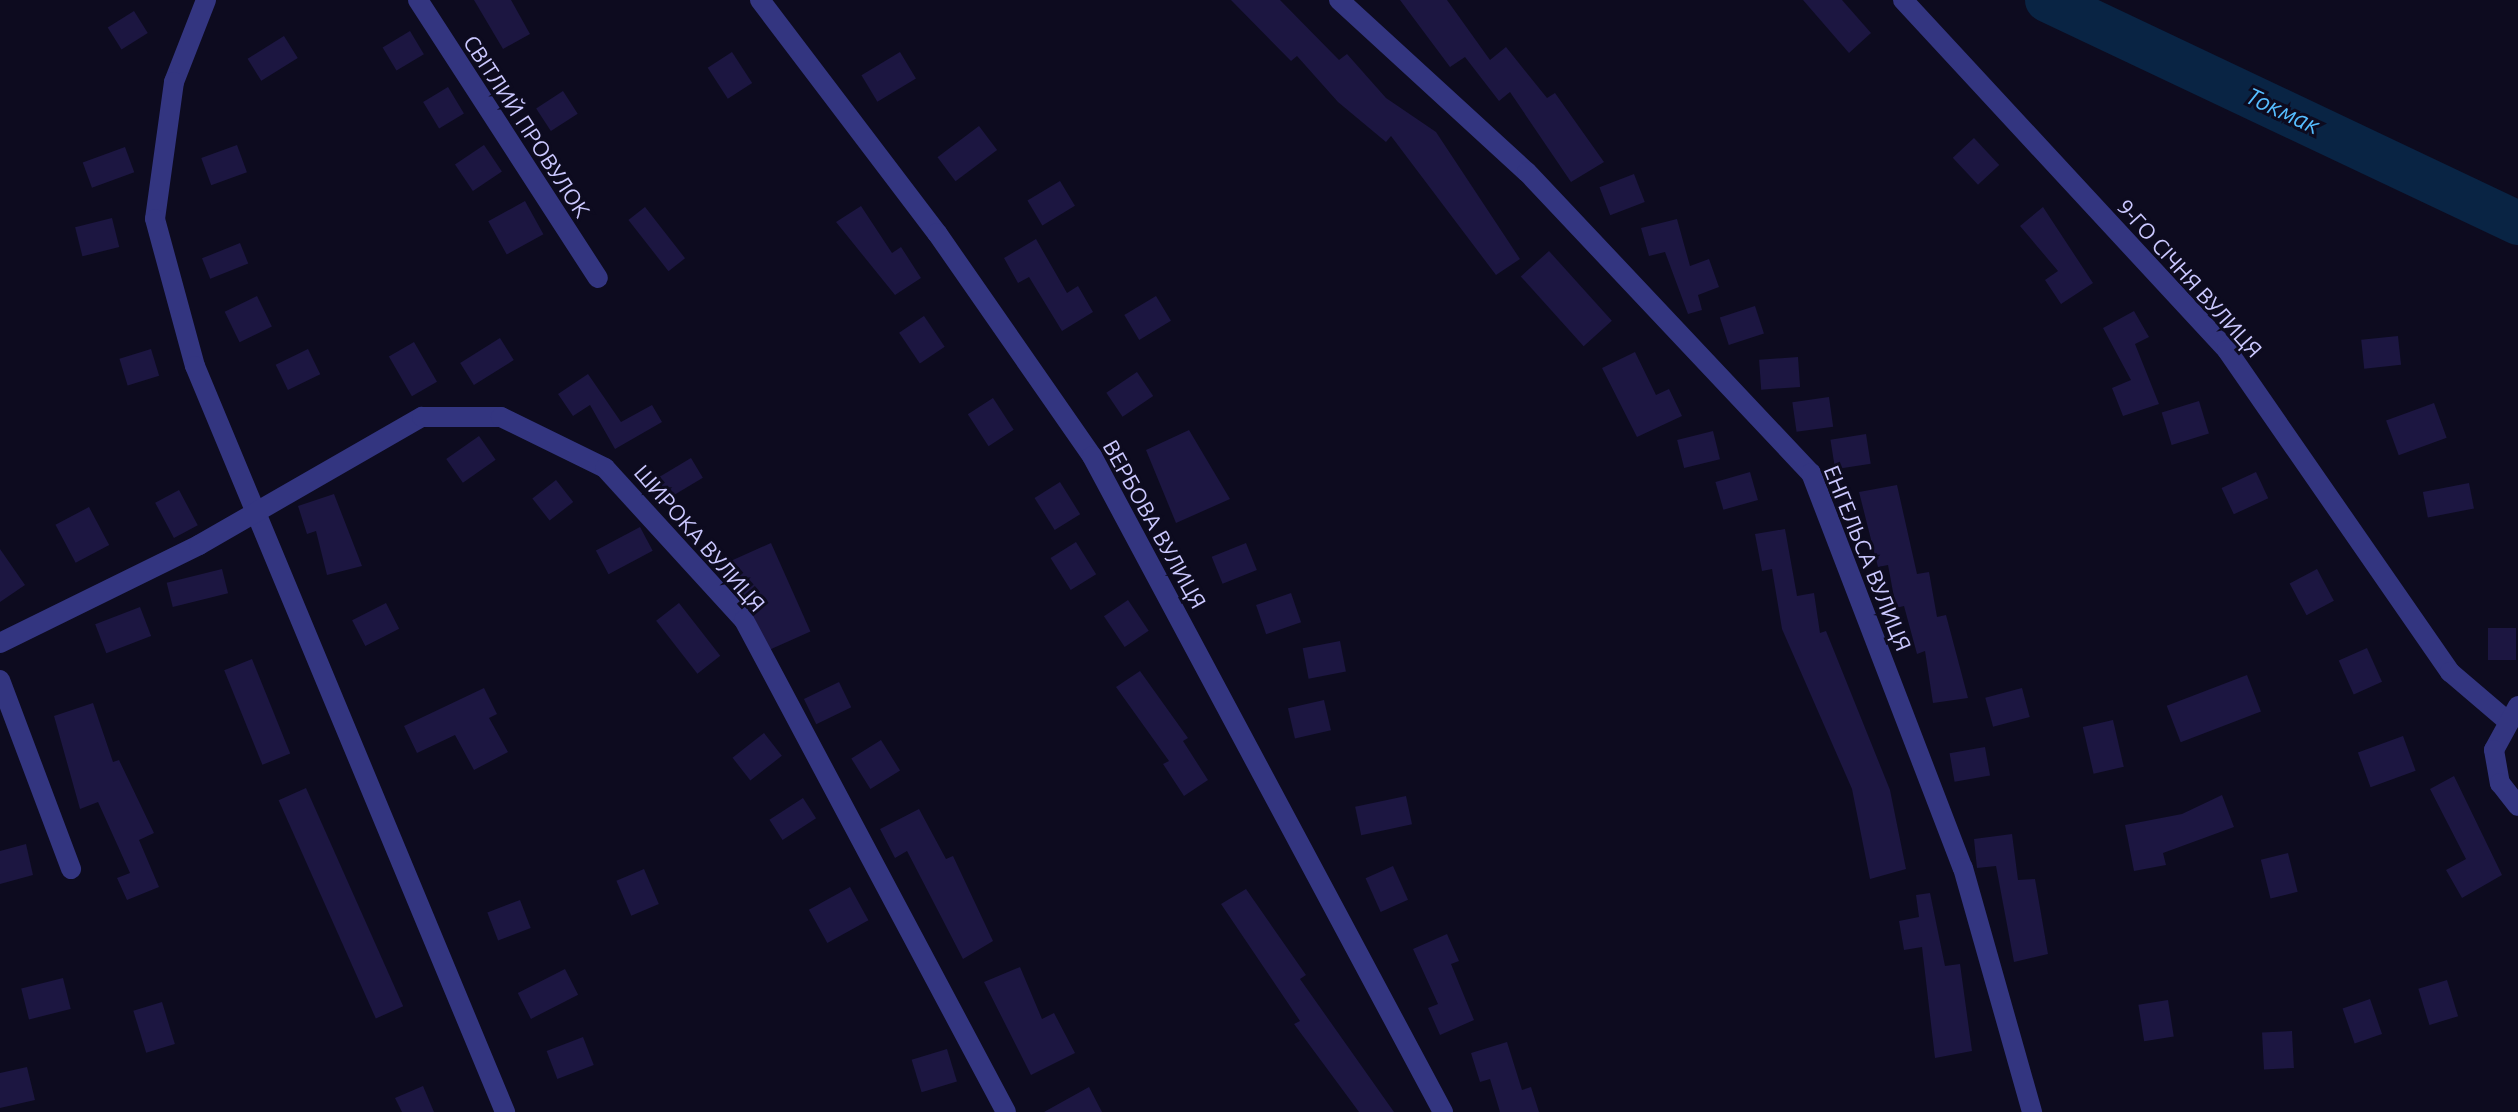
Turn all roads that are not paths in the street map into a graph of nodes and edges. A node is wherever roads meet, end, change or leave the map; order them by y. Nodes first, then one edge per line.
1 (206, 0) edge
2 (418, 0) edge
3 (760, 0) edge
4 (1339, 0) edge
5 (1903, 0) edge
6 (598, 278) dead end
7 (255, 514) junction
8 (0, 643) edge
9 (0, 680) edge
10 (2512, 713) edge
11 (10, 735) edge
12 (2518, 806) edge
13 (71, 869) dead end
14 (505, 1112) edge
15 (1006, 1112) edge
16 (1443, 1112) edge
17 (2032, 1112) edge

1 - 7 street
2 - 6 street, СВІТЛИЙ ПРОВУЛОК
3 - 16 street, ВЕРБОВА ВУЛИЦЯ
4 - 17 street, ЕНГЕЛЬСА ВУЛИЦЯ
5 - 10 street, 9-ГО СІЧНЯ ВУЛИЦЯ
7 - 8 street, ШИРОКА ВУЛИЦЯ
7 - 14 street
7 - 15 street, ШИРОКА ВУЛИЦЯ
9 - 11 street
10 - 12 street, 9-ГО СІЧНЯ ВУЛИЦЯ
11 - 13 street

